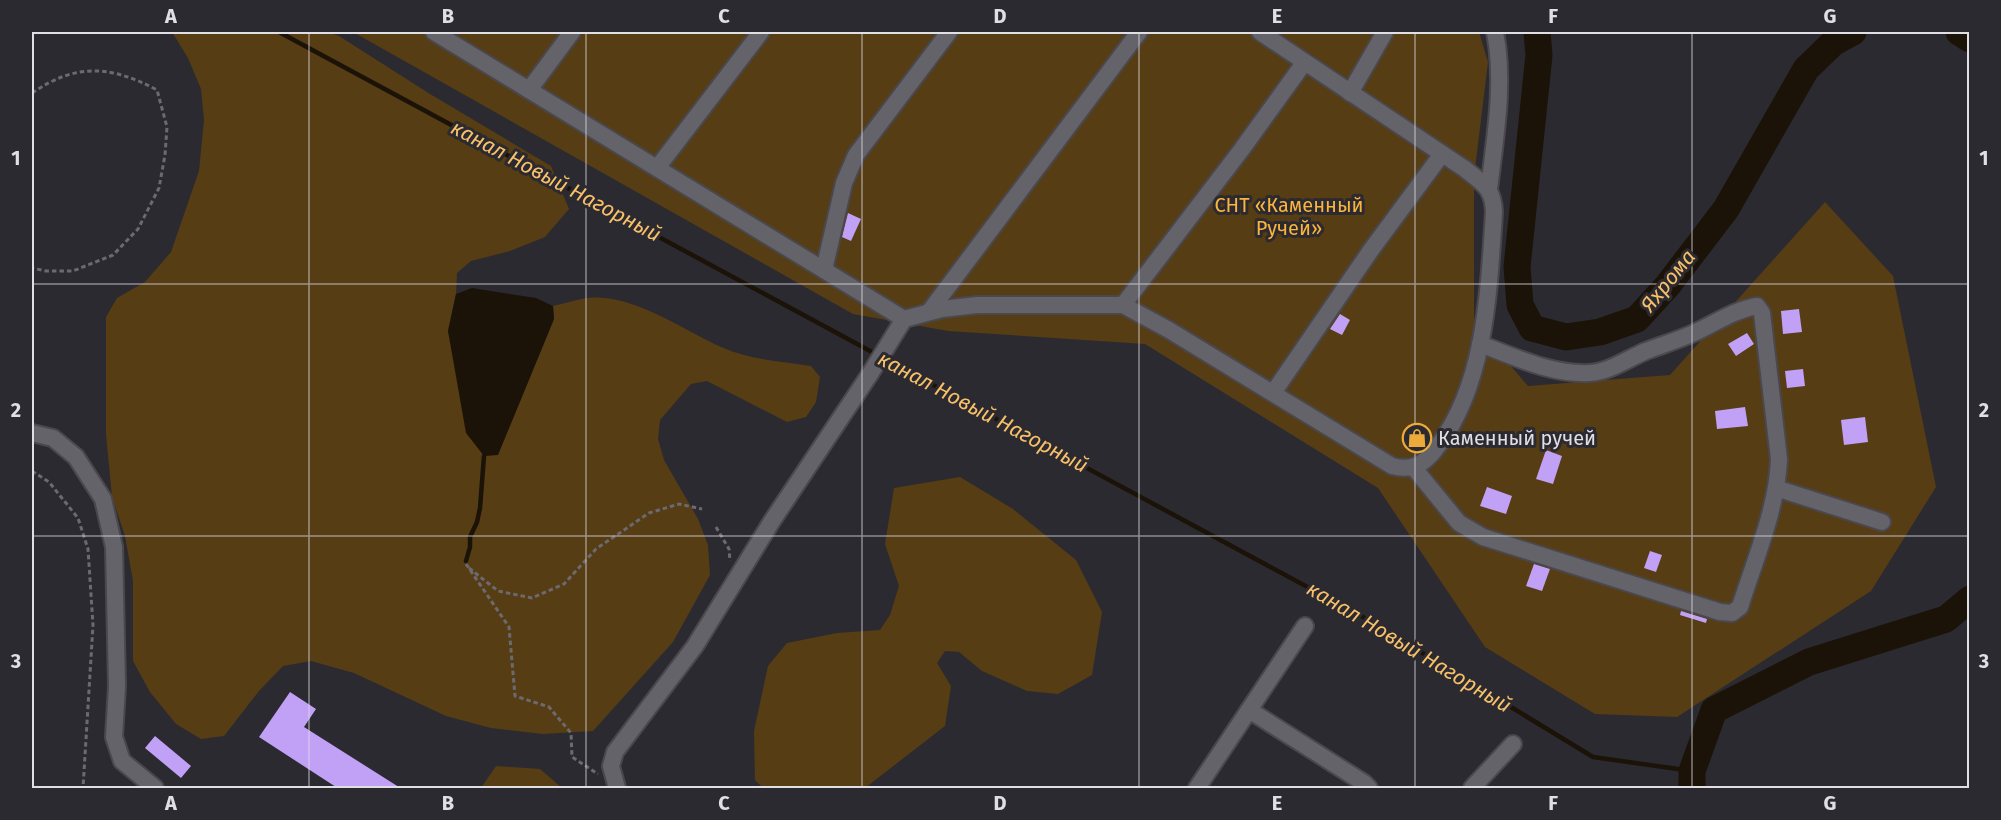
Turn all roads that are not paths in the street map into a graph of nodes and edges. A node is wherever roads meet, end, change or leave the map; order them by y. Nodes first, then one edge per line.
1 (434, 32) edge
2 (572, 32) edge
3 (761, 32) edge
4 (949, 32) edge
5 (1139, 32) edge
6 (1260, 32) edge
7 (1385, 32) edge
8 (1495, 32) edge
9 (1304, 63) junction
10 (529, 90) junction
11 (1350, 93) junction
12 (1442, 154) junction
13 (657, 168) junction
14 (1489, 189) junction
15 (824, 270) junction
16 (1123, 304) junction
17 (928, 312) junction
18 (904, 318) junction
19 (1480, 344) junction
20 (1273, 393) junction
21 (32, 433) edge
22 (1414, 468) junction
23 (1776, 488) junction
24 (1882, 522) dead end
25 (1305, 626) dead end
26 (1249, 710) junction
27 (1513, 744) dead end
28 (616, 787) edge
29 (155, 789) edge
30 (1197, 789) edge
31 (1369, 789) edge
32 (1472, 789) edge

1 - 10 street
2 - 10 street
3 - 13 street
4 - 15 street
5 - 17 street
6 - 9 street
7 - 11 street
8 - 14 street
9 - 11 street
9 - 16 street
10 - 13 street
11 - 12 street
12 - 14 street
12 - 20 street
13 - 15 street
14 - 19 street
15 - 18 street
16 - 17 street
16 - 20 street
17 - 18 street
18 - 28 street
19 - 22 street
19 - 23 street
20 - 22 street
21 - 29 street
22 - 23 street
23 - 24 street
25 - 26 street
26 - 30 street
26 - 31 street
27 - 32 street

